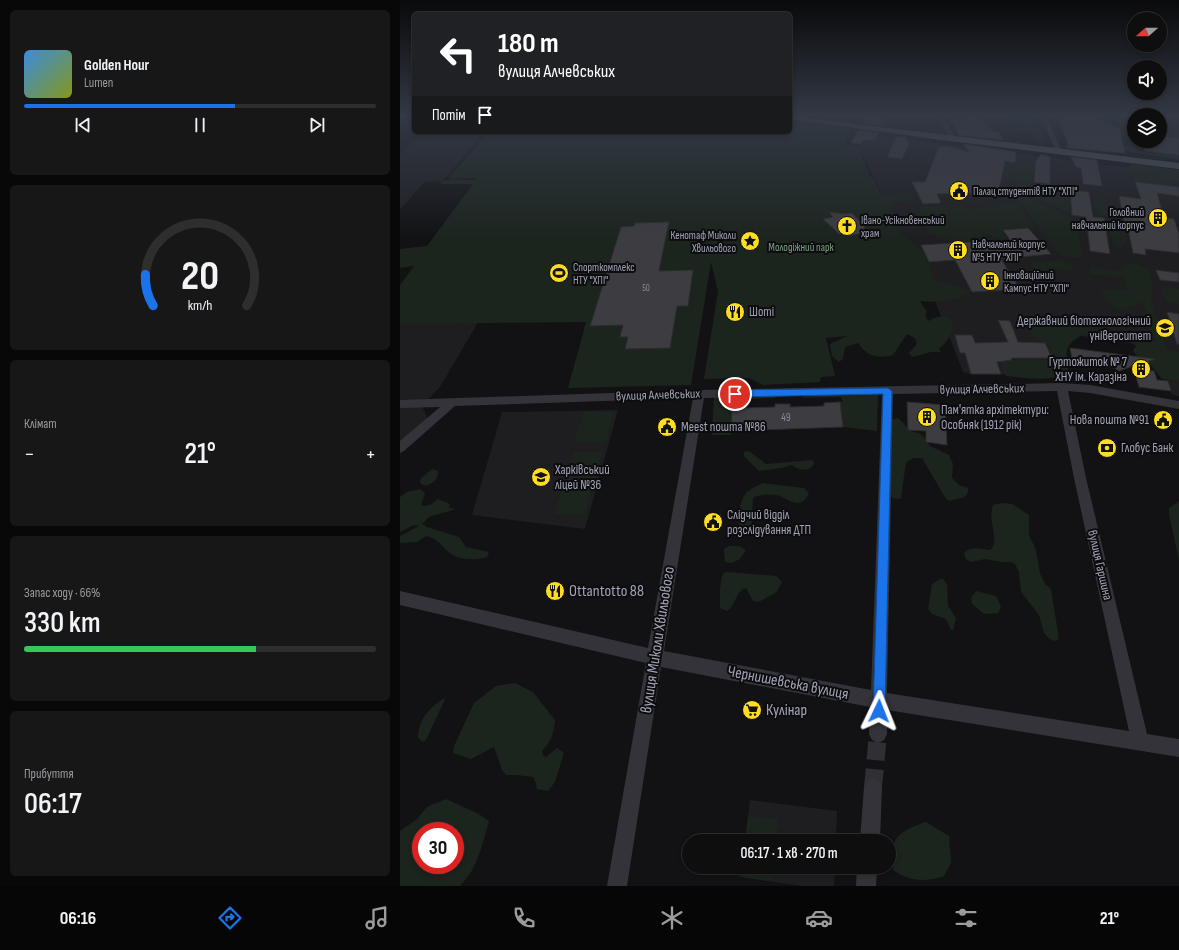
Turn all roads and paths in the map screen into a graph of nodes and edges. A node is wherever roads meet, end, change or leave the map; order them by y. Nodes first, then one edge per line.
1 (1105, 157) edge
2 (1179, 166) edge
3 (1062, 387) junction
4 (888, 391) junction
5 (699, 394) junction
6 (453, 402) junction
7 (400, 404) edge
8 (1179, 405) edge
9 (400, 448) edge
10 (400, 598) edge
11 (654, 658) junction
12 (880, 700) junction
13 (878, 734) tunnel mouth
14 (1140, 742) junction
15 (1179, 748) edge
16 (873, 787) tunnel mouth
17 (870, 834) edge
18 (867, 874) edge
19 (617, 886) edge
20 (866, 886) edge

1 - 2 main road
3 - 4 street, вулиця Алчевських
3 - 8 street, вулиця Алчевських
3 - 14 street, вулиця Гаршина
4 - 5 street, вулиця Алчевських
4 - 12 street
5 - 6 street, вулиця Алчевських
5 - 11 street, вулиця Миколи Хвильового
6 - 7 street, вулиця Алчевських
6 - 9 street
10 - 11 street, Чернишевська вулиця
11 - 12 street, Чернишевська вулиця
11 - 19 street, вулиця Миколи Хвильового
12 - 13 street
12 - 14 street, Чернишевська вулиця
14 - 15 street, Чернишевська вулиця
16 - 17 street
18 - 20 street

